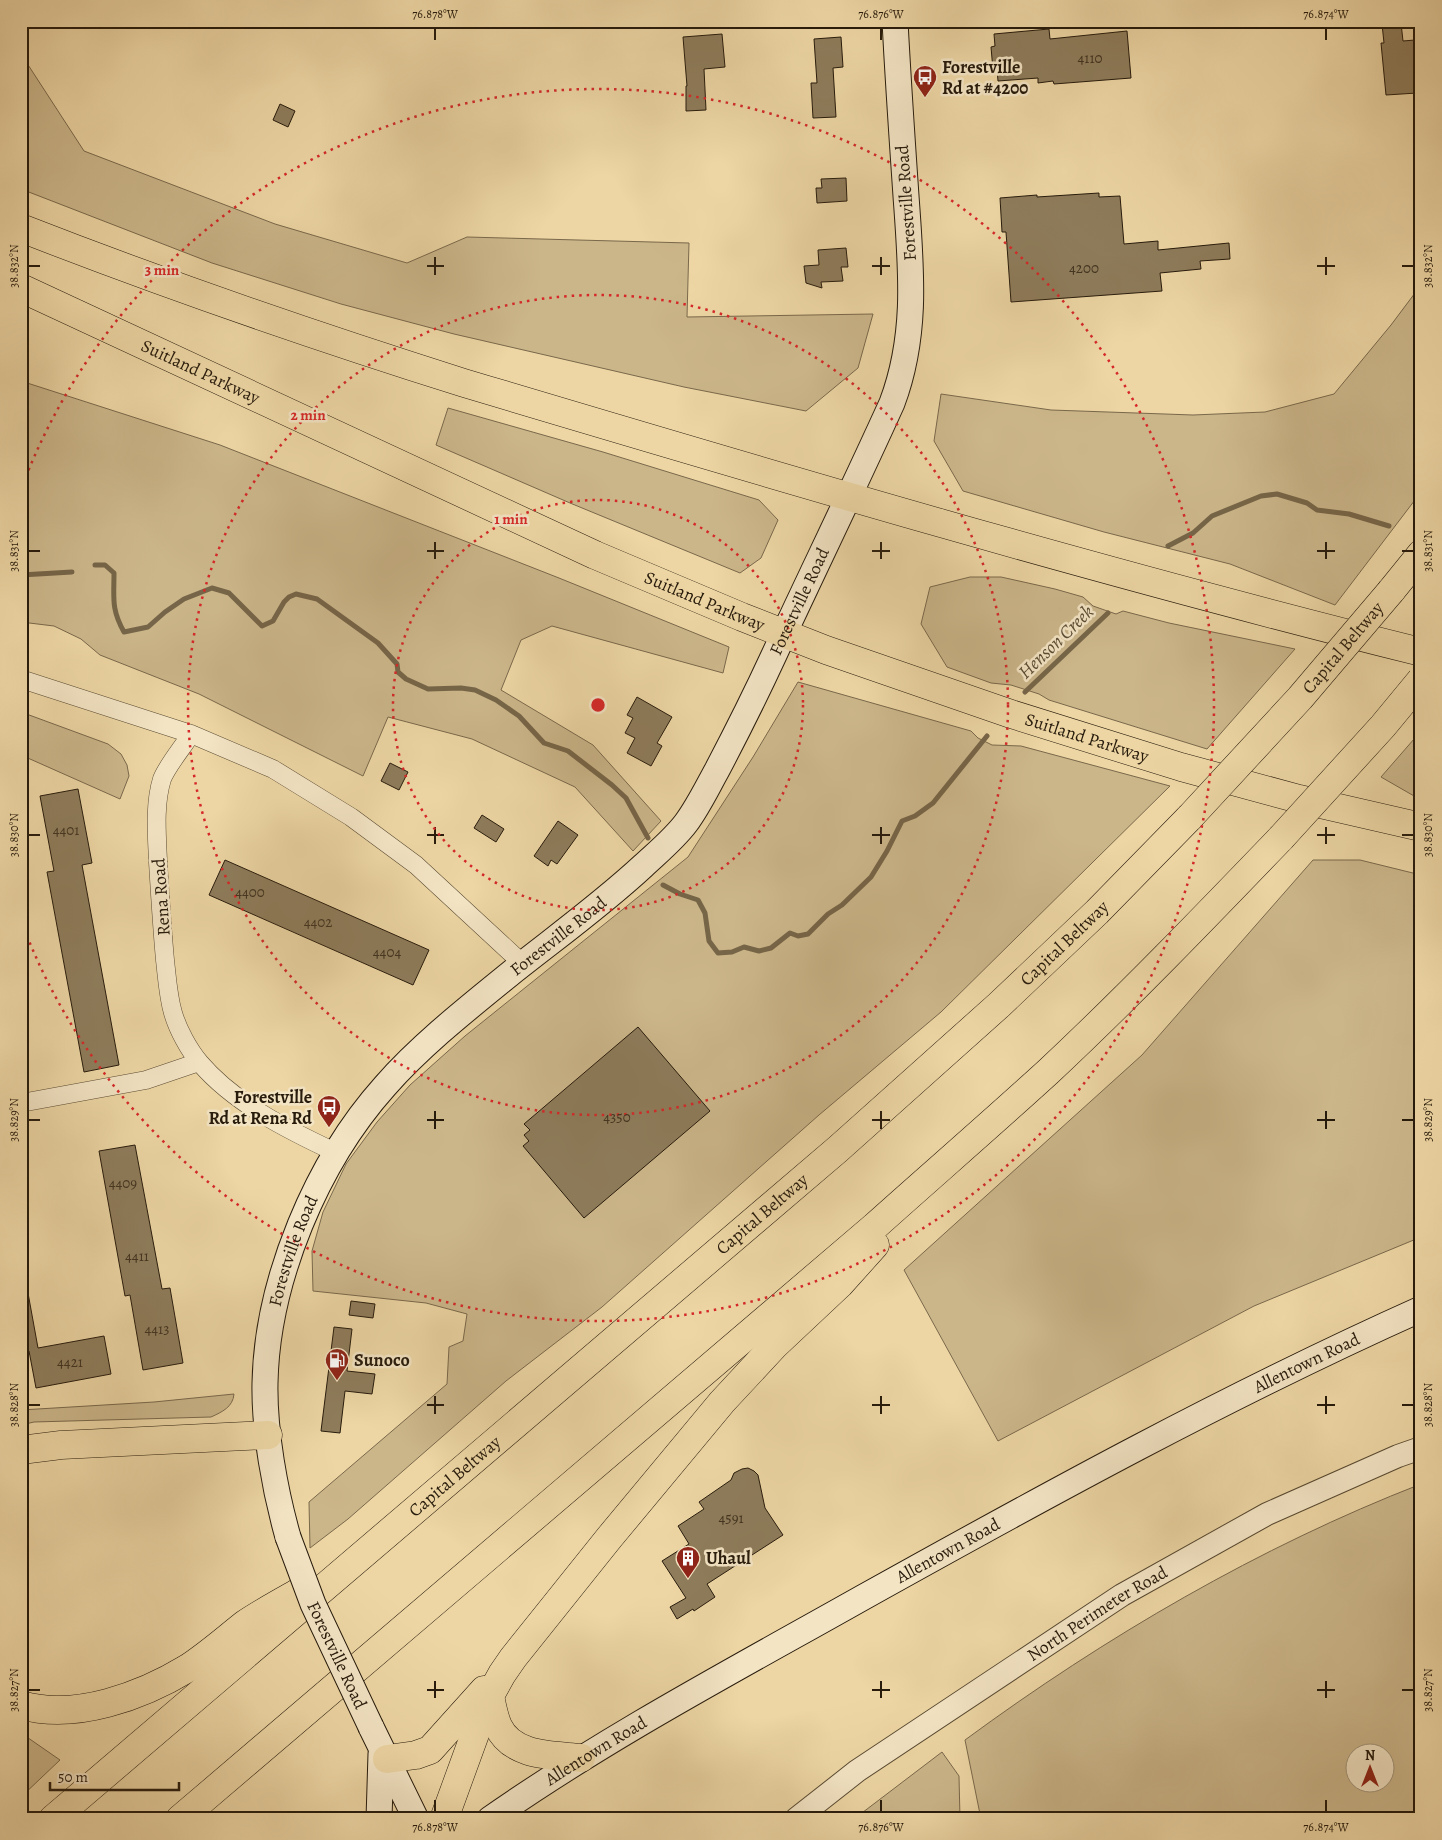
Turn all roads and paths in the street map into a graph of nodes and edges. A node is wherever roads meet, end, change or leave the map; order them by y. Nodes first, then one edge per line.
1 (895, 21) edge
2 (21, 228) edge
3 (21, 288) edge
4 (848, 496) junction
5 (1421, 554) edge
6 (784, 633) junction
7 (1421, 652) edge
8 (21, 679) edge
9 (1421, 680) edge
10 (191, 734) junction
11 (1421, 827) edge
12 (522, 964) junction
13 (199, 1062) junction
14 (21, 1103) edge
15 (336, 1152) junction
16 (952, 1158) junction
17 (1421, 1309) edge
18 (268, 1435) junction
19 (1421, 1448) edge
20 (21, 1450) edge
21 (367, 1551) junction
22 (496, 1685) junction
23 (21, 1705) edge
24 (379, 1744) junction
25 (581, 1758) junction
26 (53, 1819) edge
27 (180, 1819) edge
28 (379, 1819) edge
29 (416, 1819) edge
30 (444, 1819) edge
31 (490, 1819) edge
32 (796, 1819) edge

1 - 4 main road, Forestville Road
2 - 4 highway
3 - 6 highway, Suitland Parkway
4 - 6 main road, Forestville Road
4 - 7 highway
5 - 21 highway, Capital Beltway, bridge
6 - 11 highway, Suitland Parkway
6 - 12 main road, Forestville Road
8 - 10 street
9 - 16 highway, bridge
10 - 12 street
10 - 13 street, Rena Road
12 - 15 main road, Forestville Road
13 - 14 street
13 - 15 street, Rena Road
15 - 18 main road, Forestville Road
16 - 22 highway
16 - 27 highway
17 - 25 main road, Allentown Road
18 - 20 highway
18 - 24 main road, Forestville Road, bridge
19 - 32 street, North Perimeter Road
21 - 23 highway
21 - 26 highway, Capital Beltway
22 - 24 highway
22 - 25 highway
22 - 30 highway
24 - 28 main road
24 - 29 main road, Forestville Road
25 - 31 main road, Allentown Road

